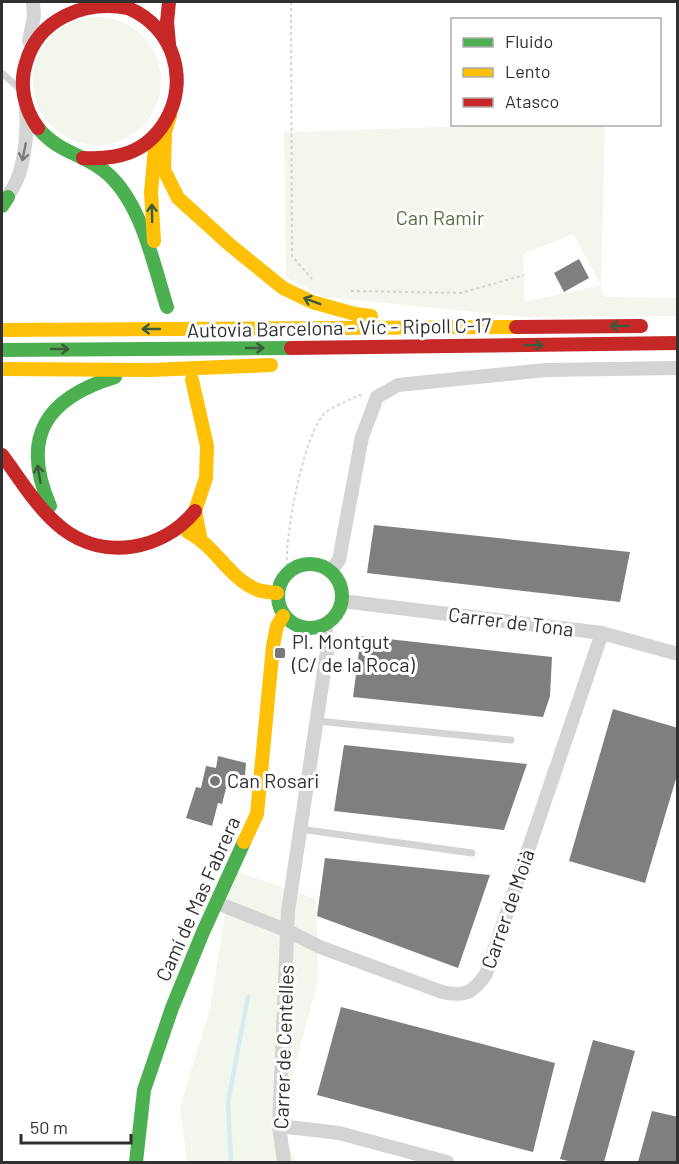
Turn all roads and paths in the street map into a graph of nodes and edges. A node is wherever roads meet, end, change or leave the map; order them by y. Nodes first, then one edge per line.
1 (33, 2) edge
2 (105, 2) edge
3 (169, 2) edge
4 (291, 2) edge
5 (169, 44) junction
6 (27, 52) junction
7 (2, 73) edge
8 (24, 98) junction
9 (170, 116) junction
10 (160, 131) junction
11 (83, 158) junction
12 (4, 201) edge
13 (524, 275) dead end
14 (314, 281) dead end
15 (343, 291) dead end
16 (162, 292) junction
17 (167, 308) dead end
18 (451, 326) junction
19 (654, 326) dead end
20 (2, 330) edge
21 (678, 343) edge
22 (505, 345) junction
23 (2, 350) edge
24 (338, 361) dead end
25 (291, 364) dead end
26 (678, 368) edge
27 (2, 369) edge
28 (150, 370) junction
29 (192, 380) dead end
30 (377, 398) junction
31 (2, 455) edge
32 (195, 511) junction
33 (62, 527) junction
34 (179, 528) junction
35 (200, 536) junction
36 (331, 571) junction
37 (287, 572) junction
38 (277, 593) junction
39 (342, 601) junction
40 (284, 616) junction
41 (325, 625) junction
42 (602, 633) junction
43 (678, 654) edge
44 (317, 721) junction
45 (511, 740) dead end
46 (300, 829) junction
47 (472, 853) dead end
48 (217, 903) junction
49 (288, 932) junction
50 (279, 1126) junction
51 (136, 1162) edge
52 (284, 1162) edge
53 (447, 1162) edge

1 - 6 street
2 - 5 main road
2 - 6 main road
3 - 5 main road
4 - 14 path
5 - 9 main road
6 - 8 main road
7 - 8 lane
8 - 11 main road
8 -> 12 street
9 - 10 main road
18 -> 9 main road
10 - 11 main road
16 -> 10 main road
11 - 16 main road
13 - 15 path
16 - 17 main road
19 -> 18 main road, Autovia Barcelona - Vic - Ripoll C-17
18 -> 20 main road, Autovia Barcelona - Vic - Ripoll C-17
22 -> 21 main road, Autovia Barcelona - Vic - Ripoll C-17
23 -> 22 main road, Autovia Barcelona - Vic - Ripoll C-17
22 - 24 main road
25 - 28 main road
26 - 30 street
27 - 28 main road
33 -> 28 main road
29 - 32 main road
30 - 36 street
30 - 37 path
31 - 33 main road
32 - 34 main road
32 - 35 main road
33 - 34 main road
34 - 35 main road
35 - 38 main road
36 - 37 main road
36 - 39 main road
37 - 38 main road
38 - 40 main road
39 - 41 main road
39 - 42 street, Carrer de Tona
40 - 41 main road
40 - 48 main road, Camí de Mas Fabrera
41 - 44 street, Carrer de Centelles
42 - 43 street, Carrer de Tona
42 - 49 street, Carrer de Moià
44 - 45 lane
44 - 46 street, Carrer de Centelles
46 - 47 lane
46 - 49 street, Carrer de Centelles
48 - 49 street, Carrer de Moià
48 - 51 main road, Camí de Mas Fabrera
49 - 50 street, Carrer de Centelles
50 - 52 street, Carrer de Centelles
50 - 53 street

